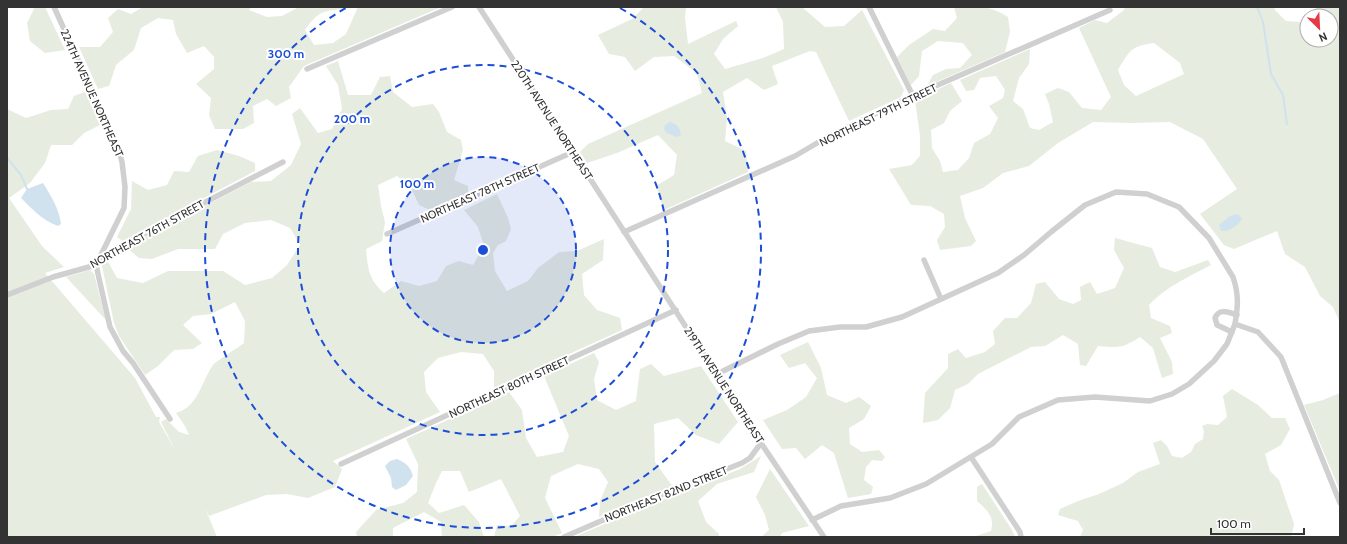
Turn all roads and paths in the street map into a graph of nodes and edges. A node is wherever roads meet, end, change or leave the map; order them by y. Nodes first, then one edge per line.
1 (54, 7) edge
2 (452, 7) edge
3 (480, 7) edge
4 (869, 7) edge
5 (1110, 10) dead end
6 (307, 69) dead end
7 (913, 96) junction
8 (572, 152) junction
9 (283, 162) dead end
10 (624, 232) junction
11 (387, 234) dead end
12 (924, 260) dead end
13 (96, 265) junction
14 (7, 296) edge
15 (941, 299) junction
16 (676, 310) junction
17 (1236, 315) junction
18 (1235, 324) junction
19 (1232, 332) junction
20 (717, 374) junction
21 (170, 419) dead end
22 (761, 443) junction
23 (971, 457) junction
24 (342, 464) dead end
25 (1340, 503) edge
26 (812, 520) junction
27 (564, 537) edge
28 (824, 537) edge
29 (1021, 537) edge

1 - 13 street, 224TH AVENUE NORTHEAST
2 - 6 street
3 - 8 street, 220TH AVENUE NORTHEAST
4 - 7 street
5 - 7 street, NORTHEAST 79TH STREET
7 - 10 street, NORTHEAST 79TH STREET
8 - 10 street, 220TH AVENUE NORTHEAST
8 - 11 street, NORTHEAST 78TH STREET
9 - 13 street, NORTHEAST 76TH STREET
10 - 16 street, 219TH AVENUE NORTHEAST
12 - 15 street
13 - 14 street, NORTHEAST 76TH STREET
13 - 21 street
15 - 17 street
15 - 20 street
16 - 20 street, 219TH AVENUE NORTHEAST
16 - 24 street, NORTHEAST 80TH STREET
17 - 18 street
17 - 19 street
18 - 19 street
18 - 25 street
19 - 23 street
20 - 22 street, 219TH AVENUE NORTHEAST
22 - 26 street, 219TH AVENUE NORTHEAST
22 - 27 street, NORTHEAST 82ND STREET
23 - 26 street
23 - 29 street
26 - 28 street, 219TH AVENUE NORTHEAST

